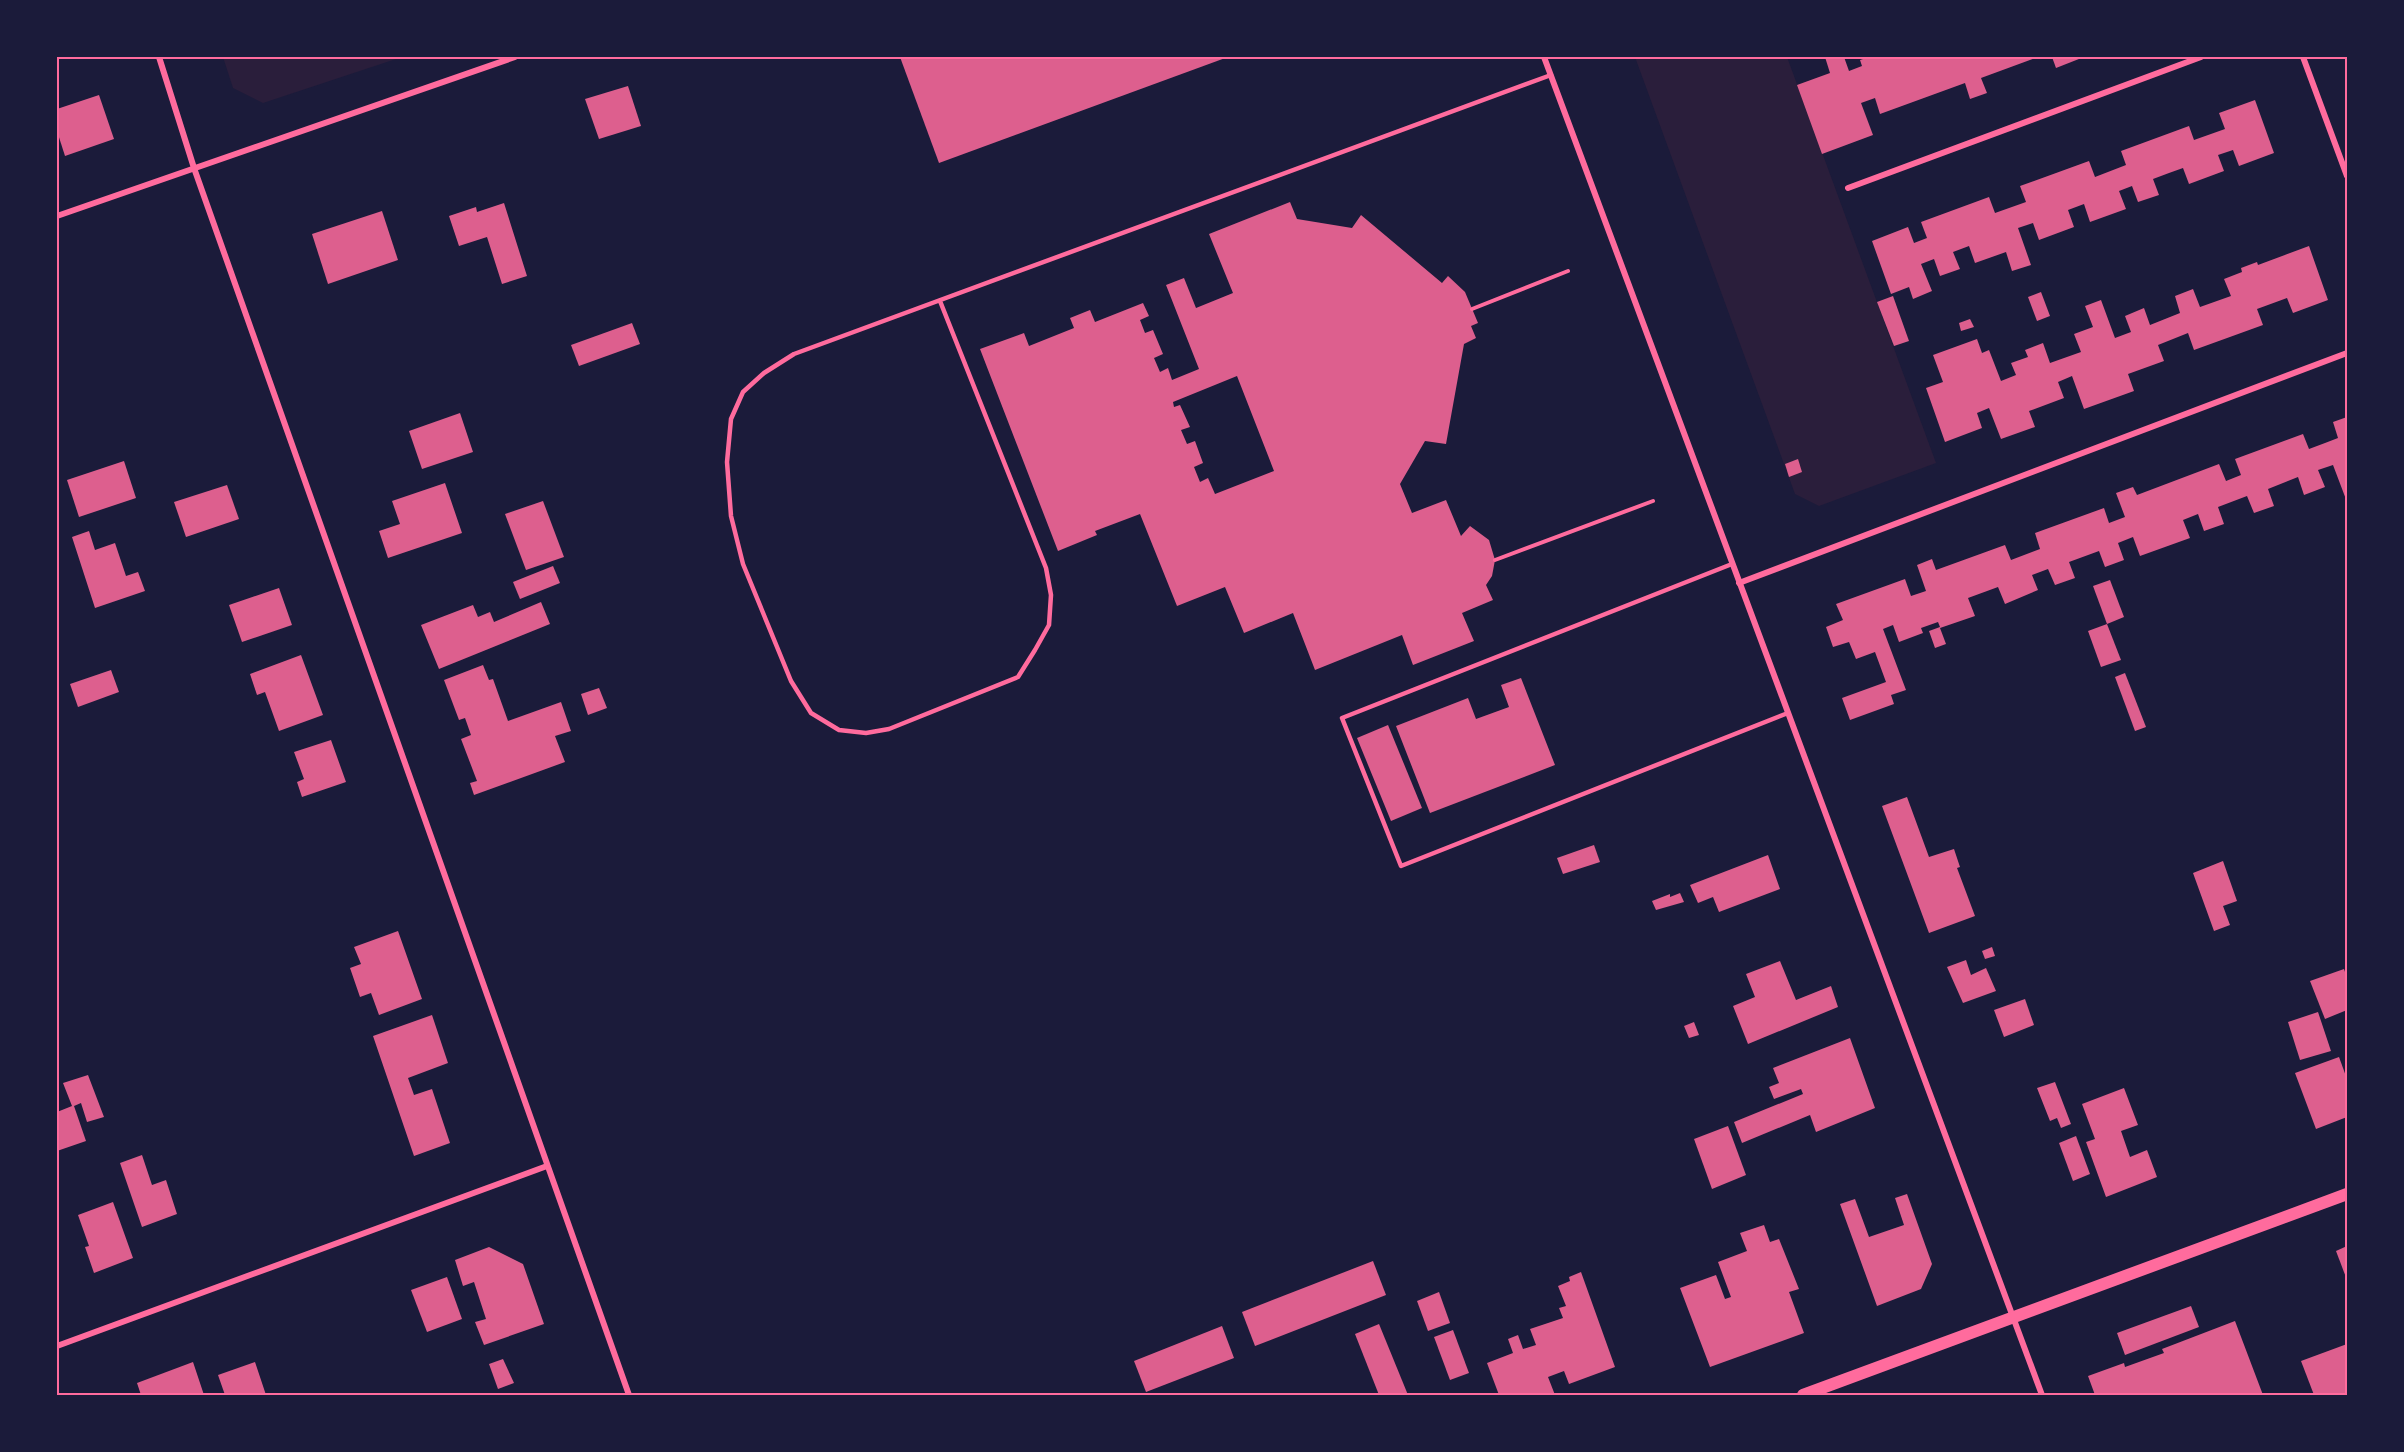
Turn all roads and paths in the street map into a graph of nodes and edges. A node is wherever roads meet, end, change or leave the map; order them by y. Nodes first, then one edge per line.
1 (159, 57) edge
2 (515, 57) edge
3 (1544, 57) edge
4 (2201, 57) edge
5 (2303, 57) edge
6 (1551, 75) junction
7 (194, 168) junction
8 (2347, 176) edge
9 (1848, 188) dead end
10 (57, 216) edge
11 (1569, 271) dead end
12 (940, 301) junction
13 (1472, 309) dead end
14 (2347, 353) edge
15 (1653, 501) dead end
16 (1495, 560) dead end
17 (1732, 564) junction
18 (1740, 583) junction
19 (1788, 713) junction
20 (547, 1166) junction
21 (2347, 1194) edge
22 (2013, 1317) junction
23 (57, 1346) edge
24 (628, 1395) edge
25 (1803, 1395) edge
26 (2042, 1395) edge

1 - 7 street
2 - 7 street
3 - 6 street
4 - 9 street
5 - 8 street
6 - 12 lane
6 - 17 street
7 - 10 street
7 - 20 street
11 - 13 path
12 - 12 lane
14 - 18 street
15 - 16 path
17 - 18 street
17 - 19 lane
18 - 19 street
19 - 22 street
20 - 23 street
20 - 24 street
21 - 22 main road
22 - 25 main road
22 - 26 street

